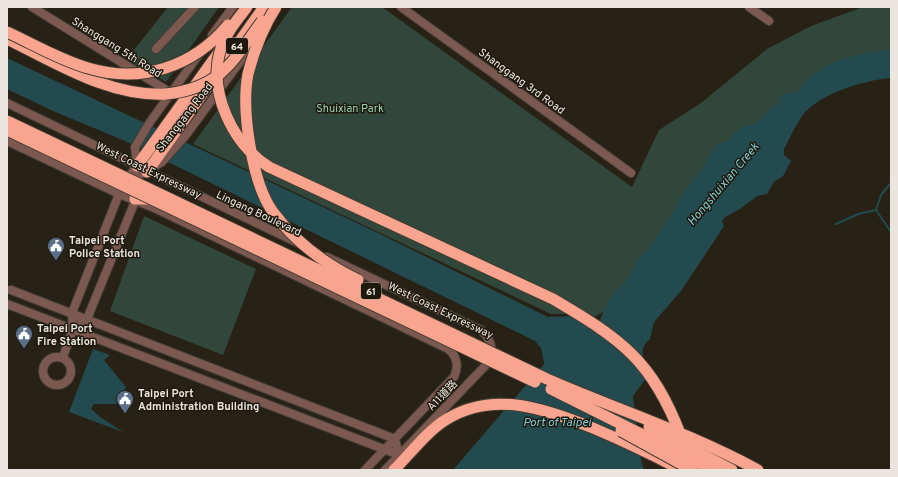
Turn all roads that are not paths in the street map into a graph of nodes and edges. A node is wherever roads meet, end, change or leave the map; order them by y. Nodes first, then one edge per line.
1 (32, 7) edge
2 (195, 7) edge
3 (233, 7) edge
4 (242, 7) edge
5 (246, 7) edge
6 (251, 7) edge
7 (264, 7) edge
8 (272, 7) edge
9 (276, 7) edge
10 (280, 7) edge
11 (401, 7) edge
12 (749, 7) edge
13 (768, 21) dead end
14 (7, 33) edge
15 (7, 39) edge
16 (156, 49) dead end
17 (52, 56) dead end
18 (204, 82) junction
19 (171, 93) junction
20 (7, 103) edge
21 (7, 117) edge
22 (7, 121) edge
23 (7, 126) edge
24 (7, 130) edge
25 (178, 136) junction
26 (7, 141) edge
27 (154, 159) junction
28 (136, 166) junction
29 (147, 172) junction
30 (631, 173) dead end
31 (124, 183) junction
32 (119, 194) junction
33 (136, 200) junction
34 (12, 290) dead end
35 (7, 304) edge
36 (72, 313) junction
37 (87, 319) junction
38 (73, 329) junction
39 (481, 330) joint
40 (454, 331) junction
41 (62, 358) dead end
42 (395, 439) junction
43 (385, 450) junction
44 (399, 455) junction
45 (365, 470) edge
46 (385, 470) edge
47 (394, 470) edge
48 (682, 470) edge
49 (692, 470) edge
50 (695, 470) edge
51 (713, 470) edge
52 (732, 470) edge
53 (758, 470) edge

1 - 19 street, Shanggang 5th Road
2 - 16 street
3 - 19 street, Shanggang Road
4 - 14 highway, bridge
5 - 50 highway, bridge
6 - 18 highway, 64
7 - 18 highway, 64
8 - 15 highway, bridge
9 - 40 highway, bridge
10 - 25 street, Shanggang Road
11 - 30 street, Shanggang 3rd Road
12 - 13 street
14 - 17 street
18 - 25 highway
18 - 27 highway
19 - 28 street, Shanggang Road
20 - 28 street, Lingang Boulevard
21 - 40 highway, West Coast Expressway / 61
22 - 53 highway, bridge
23 - 31 street
24 - 51 highway, 61, bridge
25 - 27 highway
26 - 32 street
27 - 28 highway
27 - 29 highway
28 - 29 street, Lingang Boulevard
28 - 31 street
29 - 31 street
29 - 33 street
29 - 39 street, Lingang Boulevard
31 - 32 street
32 - 33 street
32 - 36 street
33 - 37 street
33 - 42 street, A11道路
33 - 49 highway, bridge
34 - 36 street
35 - 38 street
36 - 37 street
36 - 38 street
37 - 38 street
37 - 42 street
38 - 41 street
38 - 43 street
39 - 44 street, A11道路
40 - 52 highway, West Coast Expressway / 61, bridge
42 - 43 street, A11道路
42 - 44 street
43 - 44 street
43 - 45 street, A11道路
44 - 46 street, A11道路
47 - 48 highway

